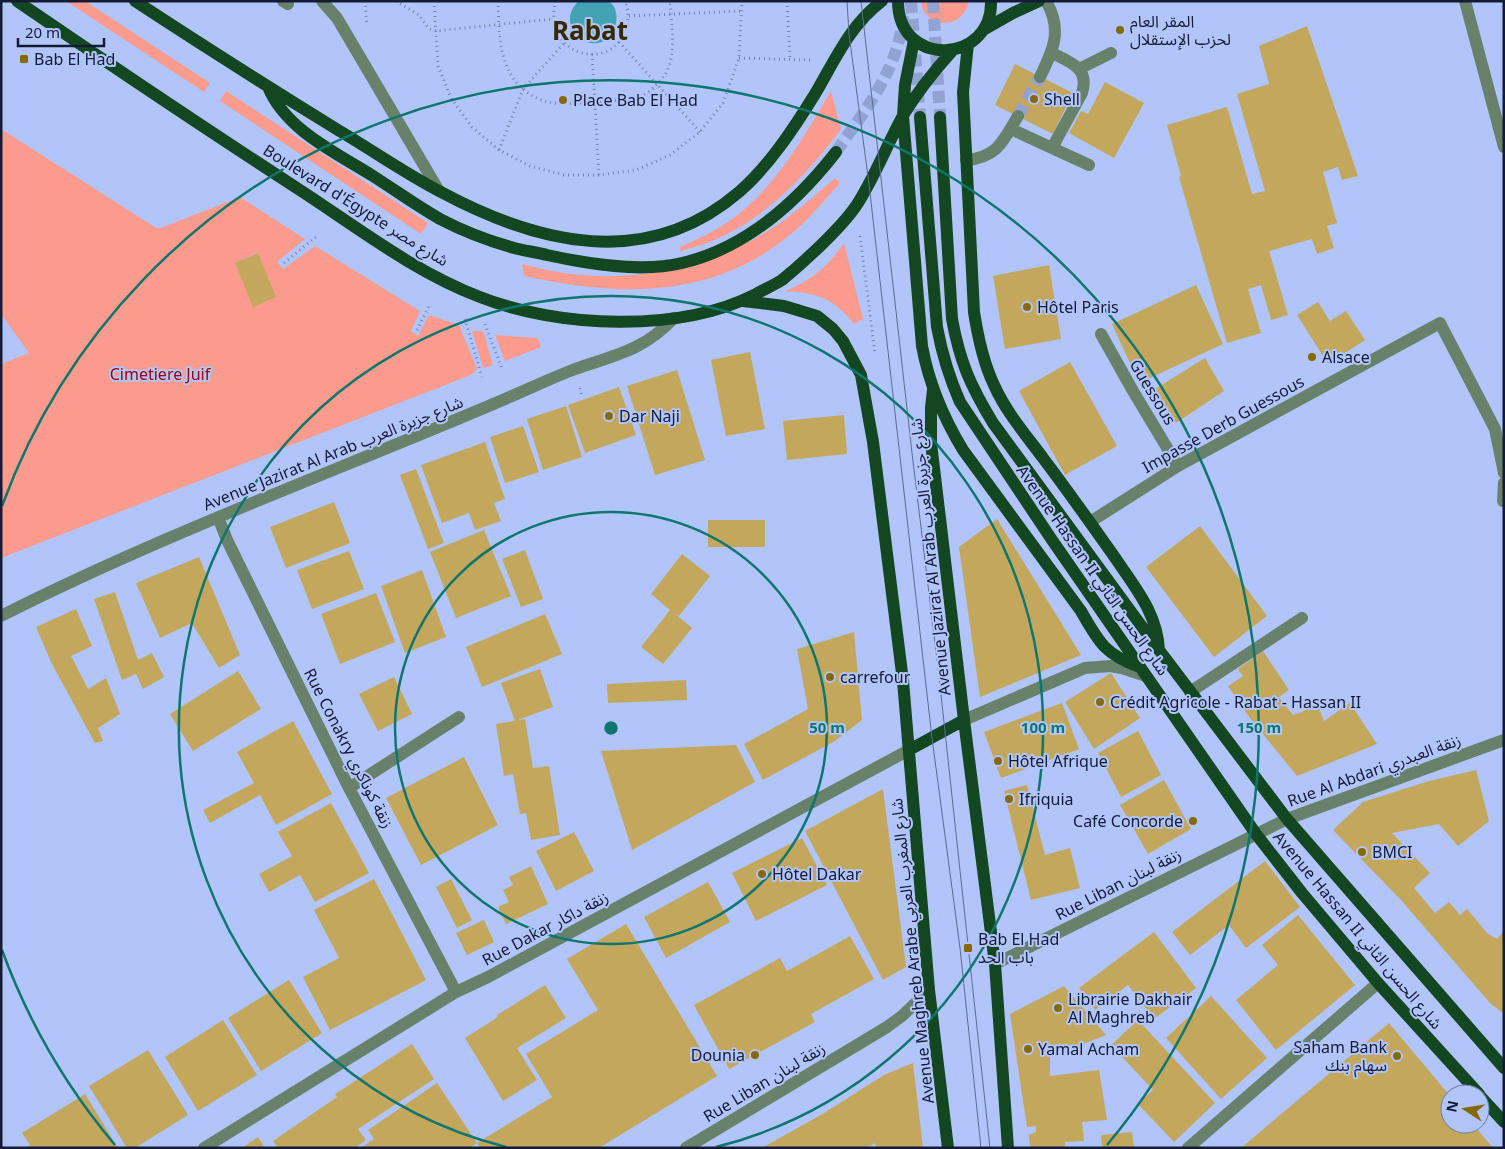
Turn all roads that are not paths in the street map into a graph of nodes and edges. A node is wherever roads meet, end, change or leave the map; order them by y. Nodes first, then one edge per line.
1 (17, 1) edge
2 (135, 1) edge
3 (322, 1) edge
4 (882, 1) edge
5 (898, 1) edge
6 (991, 1) edge
7 (1039, 1) edge
8 (1046, 1) edge
9 (1465, 1) edge
10 (983, 30) junction
11 (914, 40) junction
12 (968, 44) junction
13 (953, 50) junction
14 (1111, 52) dead end
15 (1052, 53) junction
16 (1079, 68) junction
17 (1040, 77) tunnel mouth
18 (268, 87) junction
19 (903, 116) junction
20 (1018, 116) tunnel mouth
21 (920, 117) tunnel mouth
22 (940, 118) tunnel mouth
23 (1010, 129) junction
24 (1504, 147) edge
25 (1052, 148) junction
26 (836, 152) tunnel mouth
27 (966, 160) junction
28 (1089, 165) dead end
29 (439, 191) junction
30 (742, 301) junction
31 (674, 318) junction
32 (1101, 334) dead end
33 (933, 390) junction
34 (1178, 466) junction
35 (1504, 473) edge
36 (1504, 483) edge
37 (1503, 501) edge
38 (218, 517) junction
39 (1090, 522) junction
40 (1, 616) edge
41 (1302, 618) dead end
42 (1158, 650) junction
43 (1143, 671) junction
44 (1190, 692) junction
45 (459, 717) dead end
46 (964, 720) junction
47 (1504, 740) edge
48 (909, 750) junction
49 (349, 788) junction
50 (1287, 819) junction
51 (1256, 834) junction
52 (995, 964) junction
53 (1378, 983) junction
54 (929, 990) junction
55 (456, 992) junction
56 (1503, 1065) edge
57 (1469, 1084) edge
58 (1490, 1107) edge
59 (1504, 1122) edge
60 (204, 1148) edge
61 (686, 1148) edge
62 (948, 1148) edge
63 (1008, 1148) edge
64 (1188, 1148) edge

1 - 31 main road, Boulevard d'Égypte شارع مصر
2 - 18 main road
3 - 29 street
4 - 29 main road
5 - 11 main road
6 - 10 main road
7 - 10 main road
8 - 15 street
9 - 24 street
10 - 12 main road
11 - 13 main road
11 - 19 main road
12 - 13 main road
12 - 27 main road
13 - 19 main road, Boulevard d'Égypte شارع مصر
14 - 16 street
15 - 16 street
15 - 17 street
16 - 25 street
18 - 26 main road
18 - 29 main road
19 - 30 main road, Boulevard d'Égypte شارع مصر
19 - 33 main road
20 - 23 street
21 - 43 main road, Avenue Hassan II شارع الحسن الثاني
22 - 42 main road, Avenue Hassan II شارع الحسن الثاني
23 - 25 street
23 - 27 street
25 - 28 street
27 - 39 main road
30 - 31 main road, Boulevard d'Égypte شارع مصر
30 - 48 main road
31 - 38 street, Avenue Jazirat Al Arab شارع جزيرة العرب
32 - 34 street, Guessous
33 - 43 main road
33 - 46 main road, Avenue Jazirat Al Arab شارع جزيرة العرب
34 - 35 street, Impasse Derb Guessous
34 - 39 street, Impasse Derb Guessous
36 - 37 street
38 - 40 street, Avenue Jazirat Al Arab شارع جزيرة العرب
38 - 49 street, Rue Conakry زنقة كوناكري
39 - 42 main road
41 - 44 street
42 - 44 main road, Avenue Hassan II شارع الحسن الثاني
43 - 46 street
43 - 51 main road, Avenue Hassan II شارع الحسن الثاني
44 - 50 main road, Avenue Hassan II شارع الحسن الثاني
45 - 49 street
46 - 48 main road
46 - 52 main road
47 - 50 street, Rue Al Abdari زنقة العبدري
48 - 54 main road, Avenue Maghreb Arabe شارع المغرب العربي
48 - 55 street, Rue Dakar زنقة داكار
49 - 55 street, Rue Conakry زنقة كوناكري
50 - 51 street, Rue Al Abdari زنقة العبدري
50 - 56 main road, Avenue Hassan II شارع الحسن الثاني
51 - 52 street, Rue Liban زنقة لبنان
51 - 53 main road, Avenue Hassan II شارع الحسن الثاني
52 - 63 main road
53 - 57 main road, Avenue Hassan II شارع الحسن الثاني
53 - 64 street
54 - 61 street, Rue Liban زنقة لبنان
54 - 62 main road, Avenue Maghreb Arabe شارع المغرب العربي
55 - 60 street, Rue Dakar زنقة داكار
58 - 59 main road, Avenue Hassan II شارع الحسن الثاني

